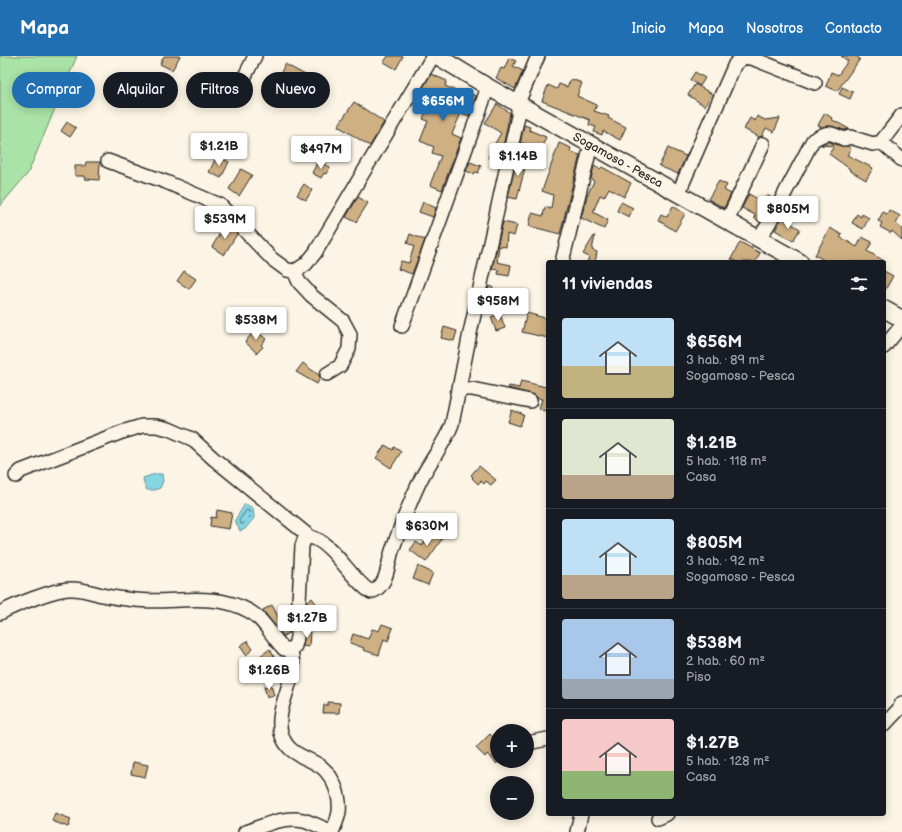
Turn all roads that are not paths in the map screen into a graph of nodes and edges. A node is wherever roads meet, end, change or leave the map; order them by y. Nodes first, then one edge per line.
1 (255, 56) edge
2 (433, 56) edge
3 (437, 56) edge
4 (538, 56) edge
5 (247, 72) edge
6 (815, 83) dead end
7 (488, 87) junction
8 (518, 103) junction
9 (902, 115) edge
10 (881, 142) junction
11 (763, 144) dead end
12 (591, 145) junction
13 (902, 160) edge
14 (108, 161) dead end
15 (678, 194) junction
16 (727, 221) junction
17 (758, 239) junction
18 (562, 260) edge
19 (796, 260) edge
20 (294, 271) junction
21 (886, 310) edge
22 (902, 319) edge
23 (902, 325) edge
24 (402, 326) dead end
25 (886, 345) edge
26 (327, 374) dead end
27 (457, 394) junction
28 (530, 401) dead end
29 (16, 476) dead end
30 (310, 538) junction
31 (0, 613) edge
32 (290, 649) junction
33 (902, 703) edge
34 (886, 723) edge
35 (546, 739) edge
36 (534, 742) edge
37 (581, 816) edge
38 (245, 832) edge
39 (332, 832) edge
40 (577, 832) edge

1 - 5 street
2 - 20 street
3 - 7 main road, Sogamoso - Pesca
4 - 8 street
6 - 15 street
7 - 8 main road, Sogamoso - Pesca
7 - 24 street
8 - 12 main road, Sogamoso - Pesca
8 - 27 street
9 - 10 street
10 - 13 street
10 - 17 street
11 - 16 street
12 - 15 main road, Sogamoso - Pesca
12 - 18 street
14 - 20 street
15 - 16 main road, Sogamoso - Pesca
16 - 17 main road, Sogamoso - Pesca
17 - 19 main road, Sogamoso - Pesca
20 - 26 street
21 - 22 main road
23 - 25 street
27 - 28 street
27 - 30 street
29 - 30 street
30 - 32 street
31 - 32 street
32 - 39 street
33 - 34 street
35 - 36 street
37 - 40 street
38 - 39 street

